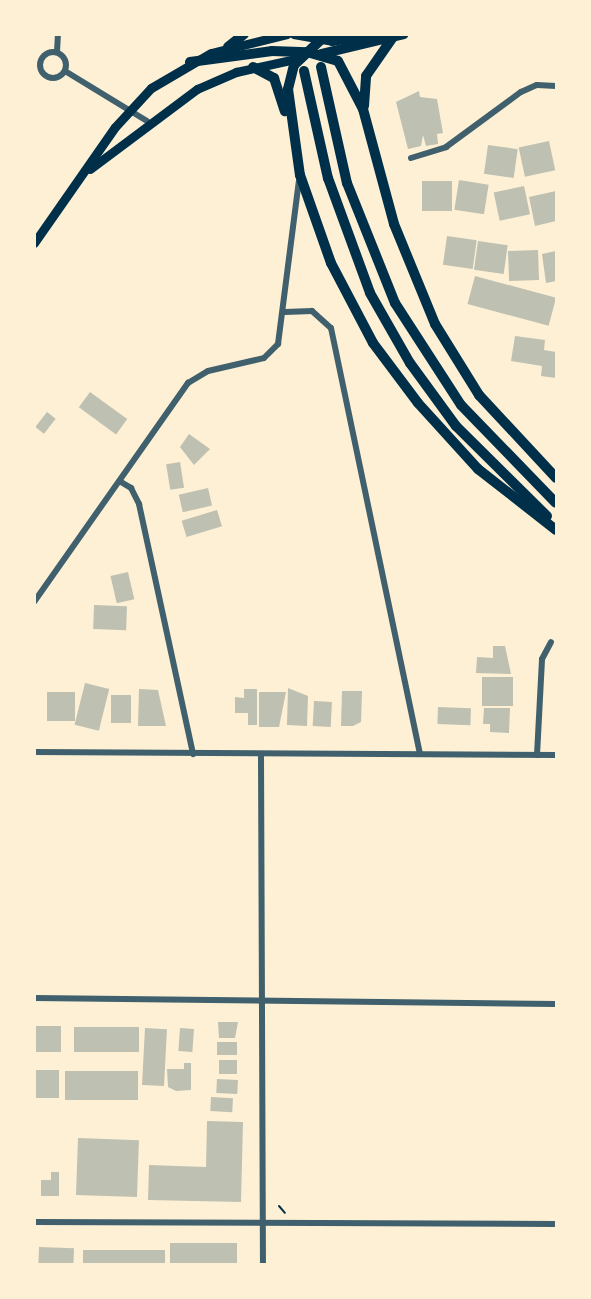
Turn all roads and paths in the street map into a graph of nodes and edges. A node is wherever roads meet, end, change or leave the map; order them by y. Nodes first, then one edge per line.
1 (58, 34) edge
2 (244, 34) edge
3 (287, 34) edge
4 (294, 34) edge
5 (370, 34) edge
6 (377, 34) edge
7 (398, 35) edge
8 (316, 37) edge
9 (228, 47) junction
10 (57, 52) junction
11 (301, 54) junction
12 (318, 55) junction
13 (38, 57) edge
14 (190, 62) junction
15 (253, 67) junction
16 (321, 67) dead end
17 (65, 71) junction
18 (304, 71) dead end
19 (43, 74) junction
20 (34, 80) edge
21 (556, 86) edge
22 (130, 107) junction
23 (363, 109) junction
24 (147, 122) junction
25 (293, 141) junction
26 (411, 158) dead end
27 (90, 169) junction
28 (300, 175) junction
29 (34, 243) edge
30 (285, 312) junction
31 (556, 478) edge
32 (120, 482) junction
33 (556, 503) edge
34 (556, 524) edge
35 (556, 530) edge
36 (34, 602) edge
37 (550, 642) dead end
38 (34, 752) edge
39 (193, 754) junction
40 (261, 754) junction
41 (420, 754) junction
42 (537, 755) junction
43 (556, 756) edge
44 (34, 998) edge
45 (258, 1001) junction
46 (556, 1004) edge
47 (279, 1206) dead end
48 (285, 1213) dead end
49 (34, 1222) edge
50 (263, 1223) junction
51 (556, 1224) edge
52 (263, 1264) edge

1 - 10 street
2 - 9 highway
3 - 9 main road
4 - 8 highway
5 - 8 highway
6 - 7 highway
7 - 12 highway
7 - 23 highway
8 - 11 highway
9 - 14 main road
10 - 13 street
10 - 17 street
11 - 12 highway
11 - 14 highway
11 - 15 main road
11 - 25 highway
12 - 23 highway
13 - 19 street
14 - 22 main road
15 - 24 main road
15 - 25 highway
16 - 33 highway
17 - 19 street
17 - 22 street
18 - 34 highway
19 - 20 street
21 - 26 street
22 - 24 street
22 - 27 main road
23 - 31 highway
24 - 27 main road
25 - 28 highway
27 - 29 main road
28 - 30 street
28 - 35 highway
30 - 32 street
30 - 41 street
32 - 36 street
32 - 39 street
37 - 42 street
38 - 39 street
39 - 40 street
40 - 41 street
40 - 45 street
41 - 42 street
42 - 43 street
44 - 45 street
45 - 46 street
45 - 50 street
47 - 48 path
49 - 50 street
50 - 51 street
50 - 52 street

